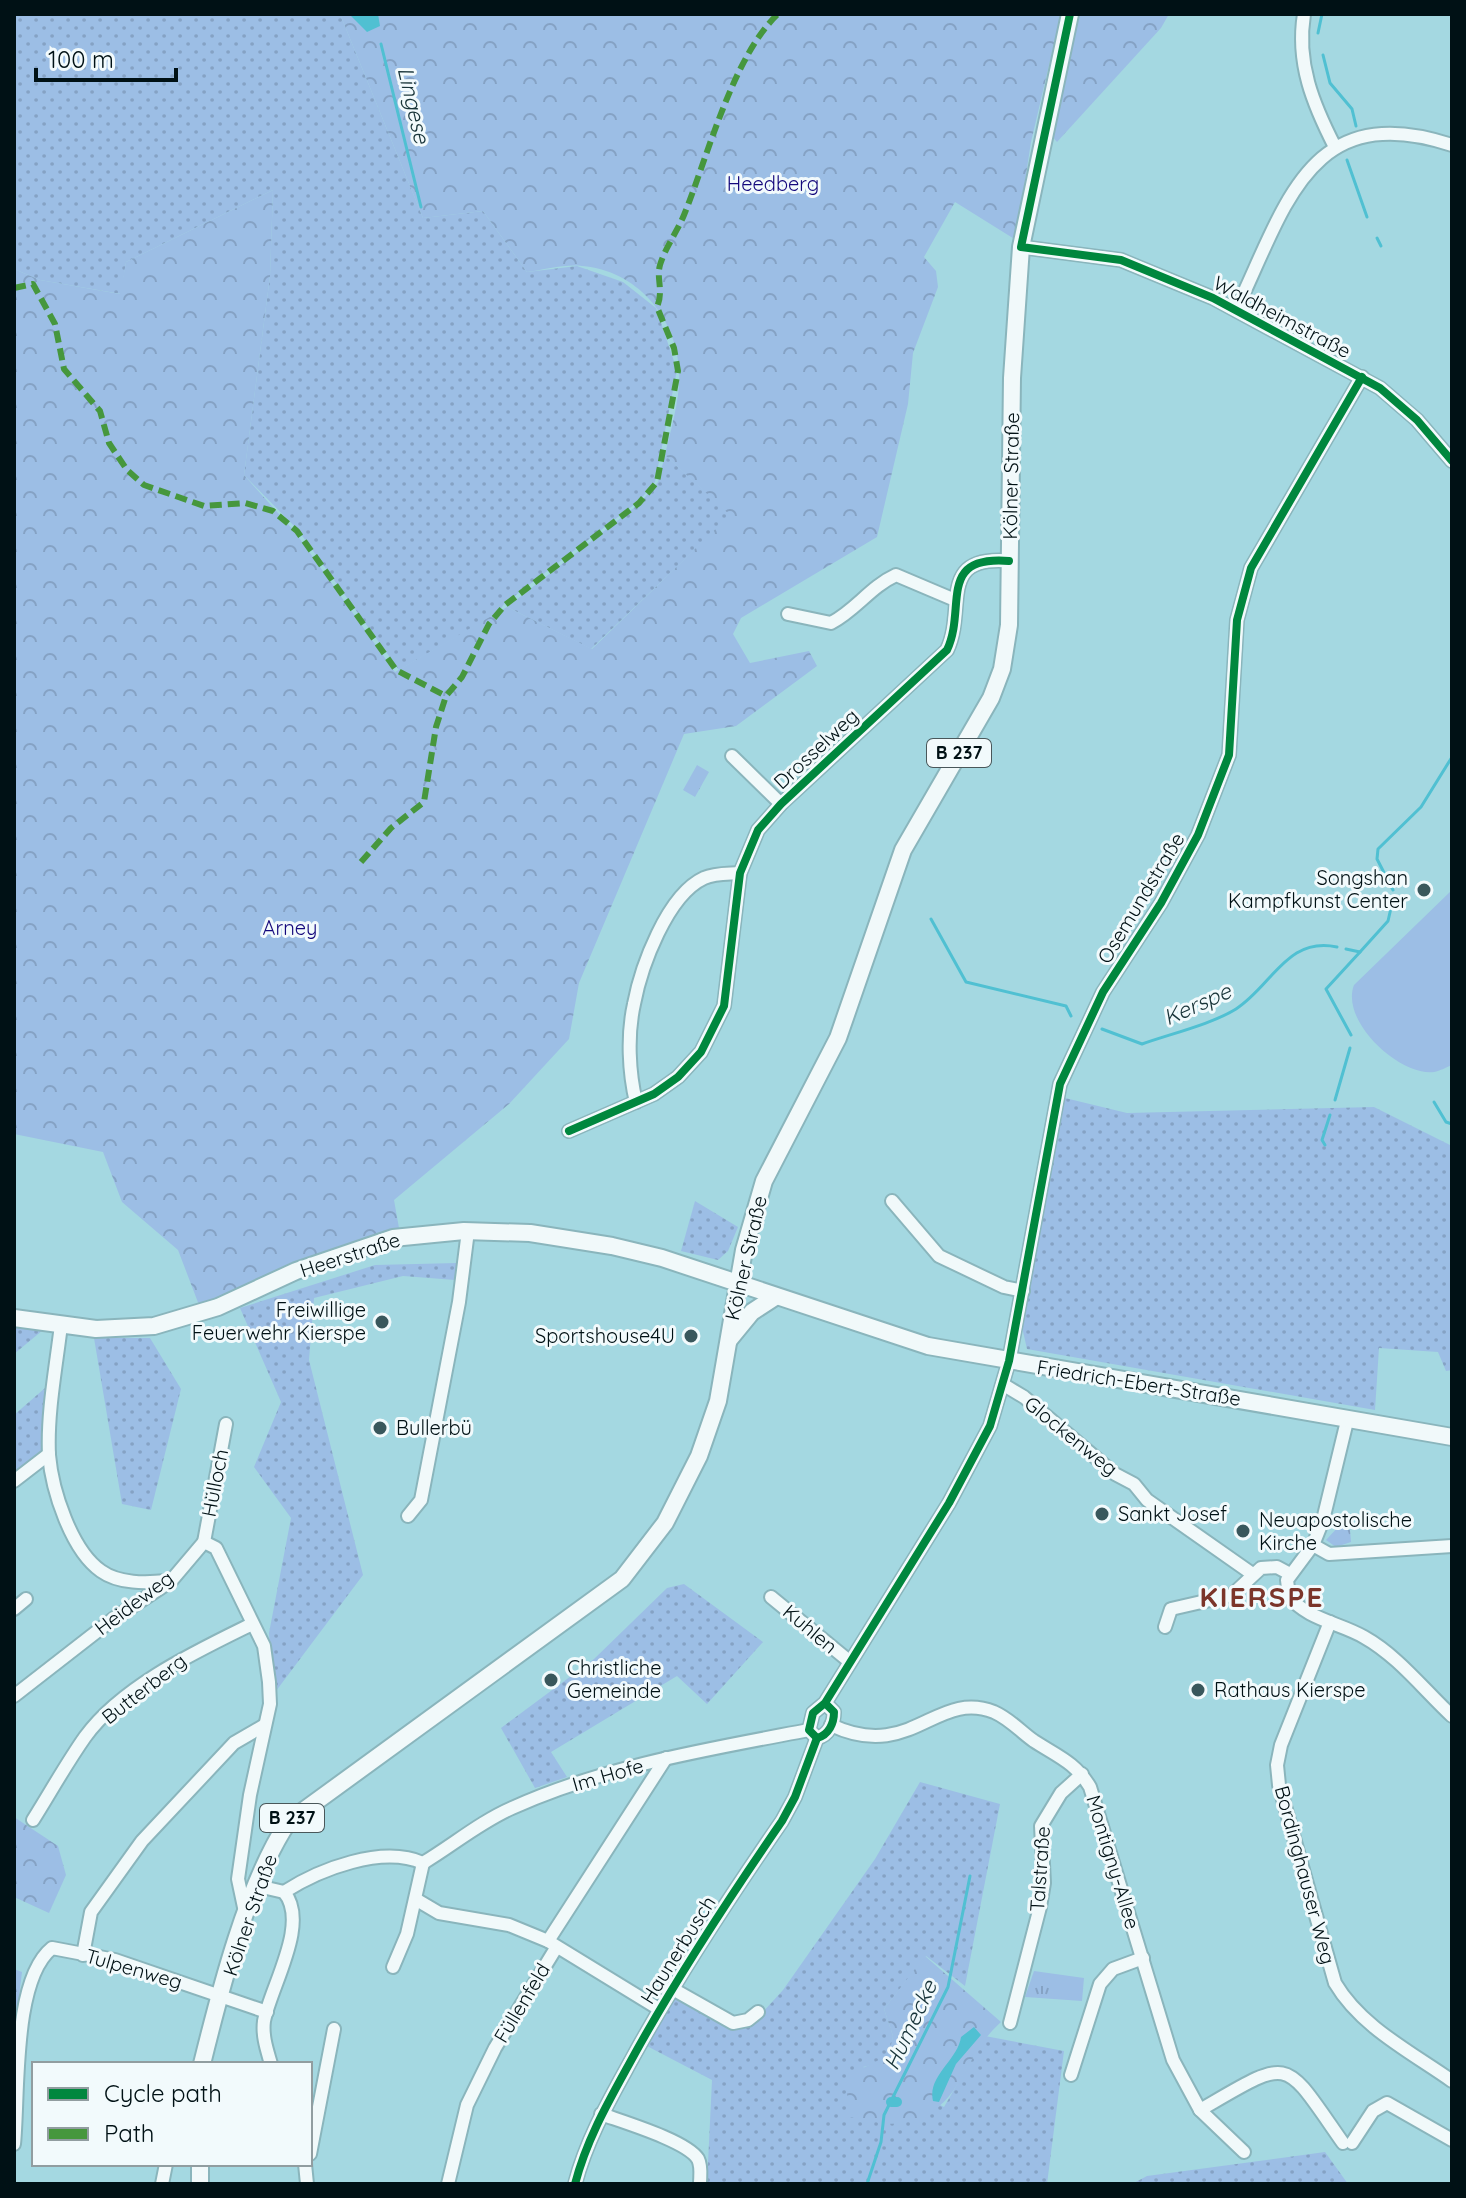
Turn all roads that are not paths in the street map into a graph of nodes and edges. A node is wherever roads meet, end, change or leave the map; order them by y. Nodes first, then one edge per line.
1 (1070, 14) edge
2 (1304, 14) edge
3 (1452, 145) edge
4 (1335, 147) junction
5 (1021, 247) junction
6 (1236, 310) junction
7 (1362, 377) junction
8 (1452, 461) edge
9 (1009, 561) junction
10 (955, 600) junction
11 (788, 614) dead end
12 (732, 756) dead end
13 (781, 804) junction
14 (740, 873) junction
15 (636, 1102) junction
16 (569, 1131) dead end
17 (892, 1201) dead end
18 (468, 1231) junction
19 (738, 1283) junction
20 (1023, 1291) junction
21 (775, 1297) junction
22 (14, 1318) edge
23 (61, 1325) junction
24 (728, 1341) junction
25 (1009, 1361) junction
26 (1004, 1385) junction
27 (1347, 1421) junction
28 (226, 1424) dead end
29 (1452, 1437) edge
30 (49, 1454) junction
31 (14, 1481) edge
32 (408, 1516) dead end
33 (204, 1542) junction
34 (1313, 1545) junction
35 (1452, 1546) edge
36 (1251, 1573) junction
37 (1290, 1574) junction
38 (171, 1581) junction
39 (771, 1597) dead end
40 (26, 1599) dead end
41 (14, 1609) edge
42 (1330, 1622) junction
43 (252, 1624) junction
44 (1165, 1627) dead end
45 (849, 1661) junction
46 (14, 1696) edge
47 (825, 1703) junction
48 (1452, 1716) edge
49 (265, 1725) junction
50 (831, 1725) junction
51 (813, 1734) junction
52 (666, 1758) junction
53 (1082, 1774) junction
54 (33, 1820) dead end
55 (423, 1863) junction
56 (258, 1886) junction
57 (288, 1896) junction
58 (417, 1900) junction
59 (246, 1915) junction
60 (552, 1944) junction
61 (83, 1955) junction
62 (1143, 1958) junction
63 (393, 1967) dead end
64 (671, 1988) junction
65 (222, 1996) junction
66 (659, 2009) junction
67 (267, 2012) junction
68 (758, 2012) dead end
69 (1010, 2023) dead end
70 (334, 2029) dead end
71 (203, 2062) edge
72 (270, 2062) edge
73 (1071, 2075) dead end
74 (1452, 2081) edge
75 (1200, 2110) junction
76 (601, 2114) junction
77 (1452, 2140) edge
78 (14, 2144) edge
79 (312, 2144) edge
80 (1244, 2152) dead end
81 (448, 2184) edge
82 (575, 2184) edge
83 (700, 2184) edge

1 - 5 main road, B 237
2 - 4 street
3 - 4 street
4 - 6 street
5 - 6 street, Waldheimstraße
5 - 9 main road, Kölner Straße / B 237
6 - 7 street, Waldheimstraße
7 - 8 street, Waldheimstraße
7 - 20 street, Osemundstraße
9 - 10 street, Drosselweg
9 - 19 main road, Kölner Straße / B 237
10 - 11 street
10 - 13 street, Drosselweg
12 - 13 street
13 - 14 street, Drosselweg
14 - 15 street, Drosselweg
14 - 15 street
15 - 16 street, Drosselweg
17 - 20 street
18 - 19 main road, Heerstraße
18 - 23 main road, Heerstraße
18 - 32 street
19 - 21 main road, Friedrich-Ebert-Straße
19 - 24 main road, Kölner Straße / B 237
20 - 25 street, Osemundstraße
21 - 24 main road
21 - 25 main road, Friedrich-Ebert-Straße
22 - 23 main road, Heerstraße
23 - 30 street
24 - 56 main road, Kölner Straße / B 237
25 - 26 street
25 - 27 main road, Friedrich-Ebert-Straße
26 - 36 street, Glockenweg
26 - 45 street
27 - 29 main road, Friedrich-Ebert-Straße
27 - 34 street
28 - 33 street, Hülloch
30 - 31 street
30 - 38 street
33 - 38 street, Heideweg
33 - 43 street
34 - 35 street
34 - 37 street
36 - 37 street
36 - 44 street
37 - 42 street
38 - 46 street, Heideweg
39 - 45 street, Kuhlen
40 - 41 street
42 - 48 street
42 - 74 street, Bordinghauser Weg
43 - 49 street
43 - 54 street, Butterberg
45 - 47 street
47 - 50 street
47 - 51 street, Haunerbusch
49 - 59 street
49 - 61 street
50 - 51 street
50 - 53 street, Montigny-Allee
51 - 52 street, Im Hofe
51 - 64 street, Haunerbusch
52 - 55 street, Im Hofe
52 - 60 street, Füllenfeld
53 - 62 street, Montigny-Allee
53 - 69 street, Talstraße
55 - 57 street
55 - 58 street
56 - 57 street
56 - 59 main road, Kölner Straße / B 237
57 - 67 street
58 - 60 street
58 - 63 street
59 - 65 main road, Kölner Straße / B 237
60 - 66 street
60 - 81 street, Füllenfeld
61 - 65 street, Tulpenweg
61 - 78 street, Tulpenweg
62 - 73 street
62 - 75 street, Montigny-Allee
64 - 66 street, Haunerbusch
64 - 68 street, Haunerbusch
65 - 67 street, Tulpenweg
65 - 71 main road, Kölner Straße / B 237
66 - 76 street, Haunerbusch
67 - 72 street
70 - 79 street
75 - 77 street
75 - 80 street, Montigny-Allee
76 - 82 street, Haunerbusch
76 - 83 street

